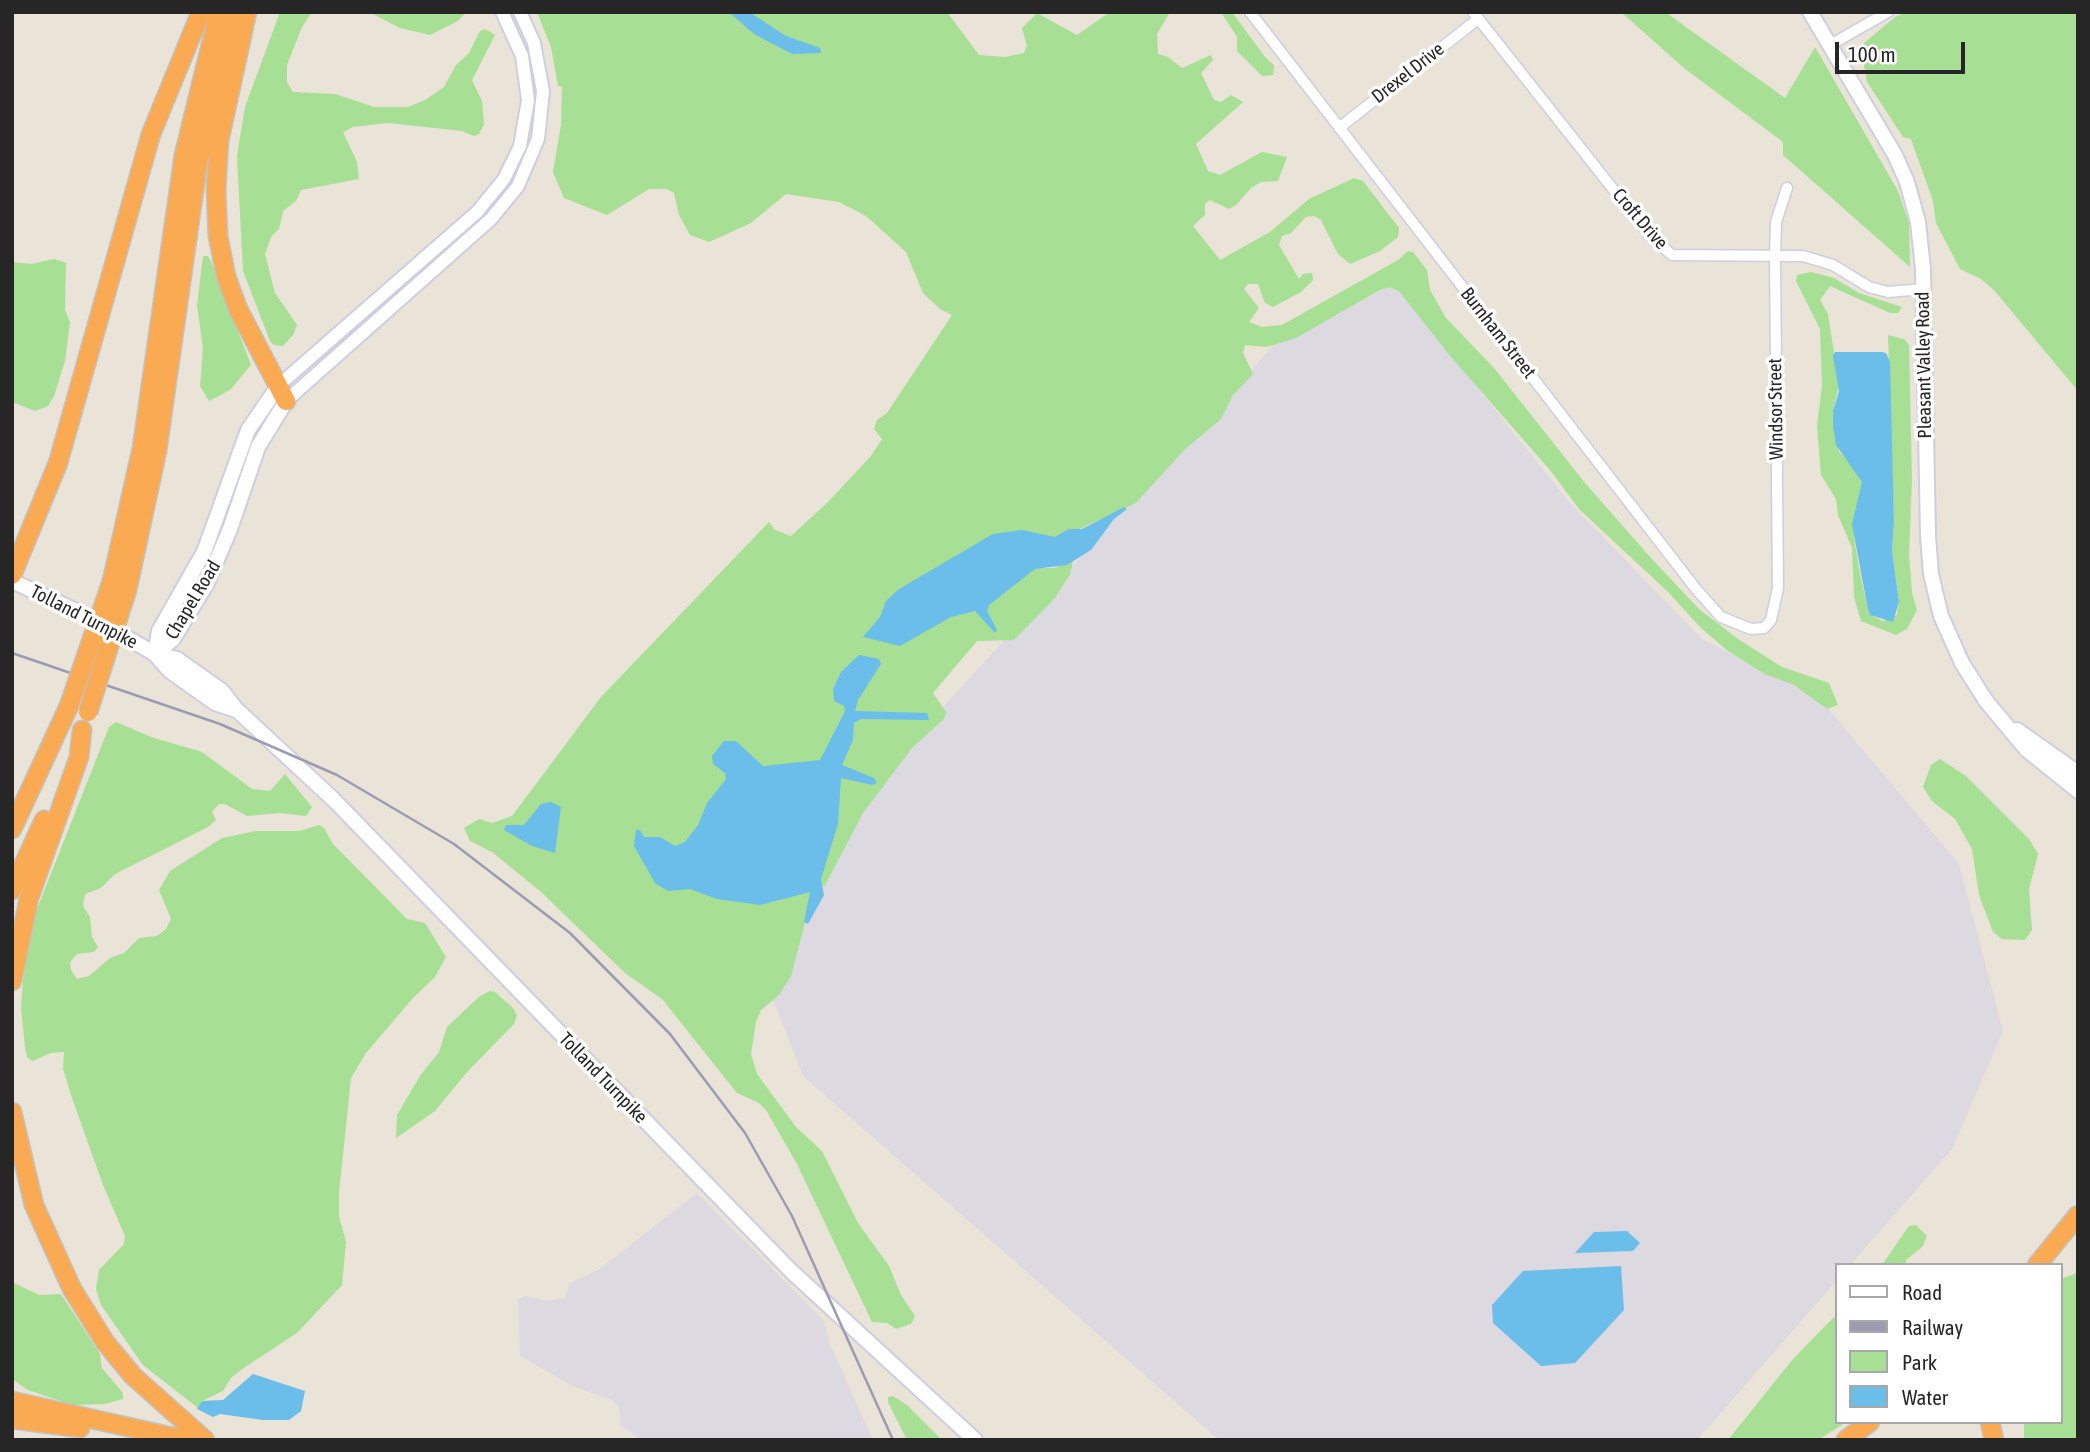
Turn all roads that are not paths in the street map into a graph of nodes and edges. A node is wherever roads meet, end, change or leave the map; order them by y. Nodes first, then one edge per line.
1 (201, 12) edge
2 (219, 12) edge
3 (234, 12) edge
4 (247, 12) edge
5 (502, 12) edge
6 (520, 12) edge
7 (1250, 12) edge
8 (1810, 12) edge
9 (1888, 12) edge
10 (1475, 15) edge
11 (1830, 45) junction
12 (1339, 128) junction
13 (1787, 188) dead end
14 (477, 212) junction
15 (486, 223) junction
16 (1775, 258) junction
17 (392, 286) junction
18 (1923, 289) junction
19 (401, 297) junction
20 (283, 393) junction
21 (197, 565) junction
22 (212, 573) junction
23 (12, 575) edge
24 (12, 581) edge
25 (119, 586) junction
26 (1763, 628) joint
27 (155, 654) junction
28 (2007, 724) junction
29 (82, 730) junction
30 (2078, 773) edge
31 (2078, 792) edge
32 (12, 829) edge
33 (12, 890) edge
34 (12, 981) edge
35 (12, 1112) edge
36 (2078, 1215) edge
37 (2063, 1232) junction
38 (2027, 1263) edge
39 (2039, 1263) edge
40 (12, 1401) edge
41 (12, 1419) edge
42 (1867, 1424) edge
43 (160, 1436) junction
44 (186, 1440) edge
45 (205, 1440) edge
46 (975, 1440) edge
47 (1846, 1440) edge

1 - 23 highway
2 - 25 highway
3 - 25 highway
4 - 20 highway
5 - 14 street, Chapel Road
6 - 15 street, Chapel Road
7 - 12 street, Burnham Street
8 - 11 main road, Pleasant Valley Road
9 - 11 street
10 - 12 street, Drexel Drive
10 - 16 street, Croft Drive
11 - 18 main road, Pleasant Valley Road
12 - 26 street, Burnham Street
13 - 16 street, Windsor Street
14 - 15 street
14 - 17 street, Chapel Road
15 - 19 street, Chapel Road
16 - 18 street, Croft Drive
16 - 26 street, Windsor Street
17 - 19 street
17 - 20 street, Chapel Road
18 - 28 main road, Pleasant Valley Road
19 - 20 street, Chapel Road
20 - 21 main road, Chapel Road
20 - 22 main road, Chapel Road
21 - 22 street
21 - 27 main road, Chapel Road
22 - 27 main road, Chapel Road
24 - 27 main road, Tolland Turnpike
25 - 29 highway, bridge
25 - 32 highway, bridge
27 - 46 main road, Tolland Turnpike
28 - 30 main road, Pleasant Valley Road
28 - 31 main road, Pleasant Valley Road
29 - 33 highway
29 - 34 highway
35 - 45 highway
36 - 37 highway
37 - 38 highway
37 - 39 highway
40 - 43 highway
41 - 43 highway
42 - 47 highway
43 - 44 highway

